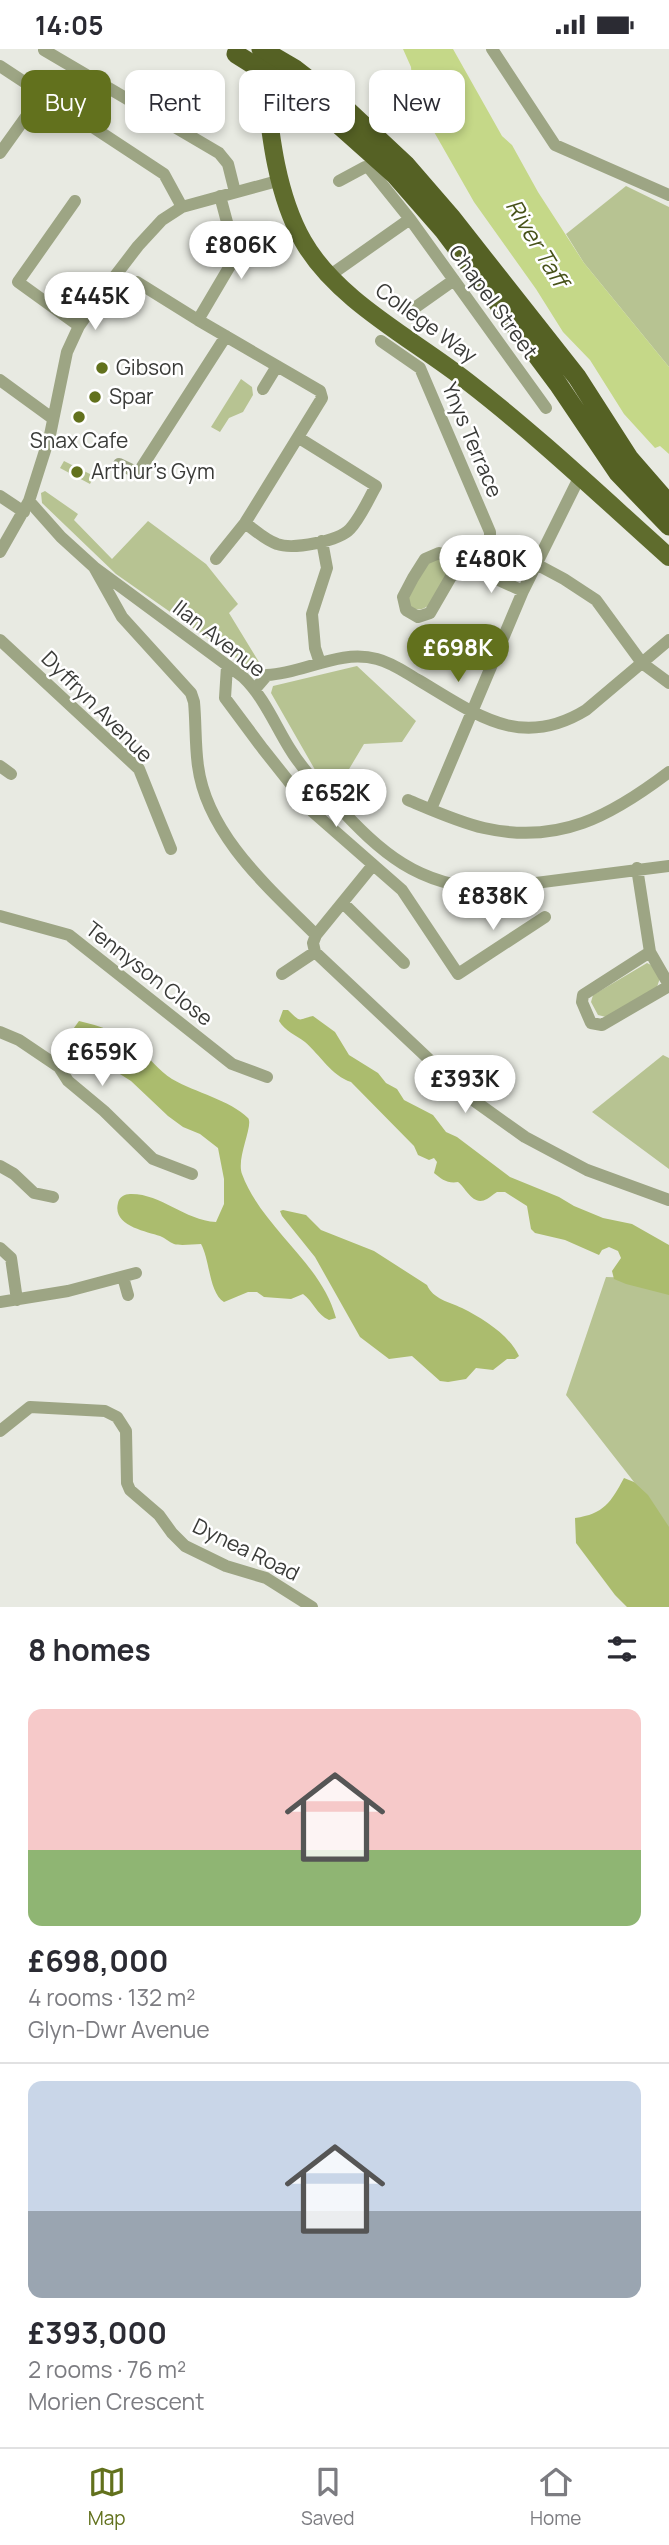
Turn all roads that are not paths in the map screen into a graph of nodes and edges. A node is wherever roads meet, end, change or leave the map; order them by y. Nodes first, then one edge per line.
1 (261, 49) edge
2 (492, 49) edge
3 (44, 50) edge
4 (231, 51) edge
5 (0, 66) edge
6 (273, 70) edge
7 (283, 70) edge
8 (21, 79) edge
9 (355, 117) edge
10 (21, 118) edge
11 (103, 133) edge
12 (348, 133) edge
13 (5, 137) edge
14 (0, 153) edge
15 (281, 180) junction
16 (339, 181) dead end
17 (235, 192) junction
18 (669, 195) edge
19 (220, 196) junction
20 (75, 201) dead end
21 (182, 207) junction
22 (410, 219) junction
23 (329, 276) junction
24 (454, 280) junction
25 (137, 282) dead end
26 (413, 309) dead end
27 (198, 320) junction
28 (79, 326) junction
29 (226, 336) junction
30 (381, 341) dead end
31 (277, 366) junction
32 (0, 380) edge
33 (263, 389) dead end
34 (546, 408) dead end
35 (52, 418) junction
36 (299, 438) junction
37 (119, 464) dead end
38 (579, 478) junction
39 (0, 496) edge
40 (669, 503) edge
41 (27, 507) junction
42 (245, 523) junction
43 (669, 526) edge
44 (322, 541) junction
45 (0, 552) edge
46 (669, 557) edge
47 (216, 559) dead end
48 (452, 559) junction
49 (536, 564) junction
50 (94, 567) junction
51 (479, 571) junction
52 (523, 591) junction
53 (0, 640) edge
54 (669, 640) edge
55 (320, 663) junction
56 (642, 663) junction
57 (227, 666) junction
58 (669, 684) edge
59 (255, 689) junction
60 (471, 711) junction
61 (669, 772) edge
62 (408, 800) dead end
63 (431, 809) junction
64 (171, 849) dead end
65 (373, 865) junction
66 (669, 866) edge
67 (636, 869) junction
68 (343, 903) junction
69 (0, 916) edge
70 (545, 917) dead end
71 (316, 935) junction
72 (315, 951) junction
73 (650, 952) junction
74 (404, 963) dead end
75 (282, 974) dead end
76 (669, 986) edge
77 (0, 1032) edge
78 (267, 1077) dead end
79 (0, 1166) edge
80 (192, 1174) dead end
81 (53, 1197) dead end
82 (669, 1200) edge
83 (0, 1248) edge
84 (136, 1273) dead end
85 (123, 1277) junction
86 (128, 1295) dead end
87 (17, 1300) junction
88 (0, 1302) edge
89 (0, 1431) edge
90 (312, 1607) edge

1 - 7 highway
1 - 15 main road, College Way
2 - 18 street
3 - 17 street
4 - 6 highway, bridge
5 - 8 street
9 - 40 highway
10 - 13 street
11 - 21 street
12 - 43 highway
13 - 14 street
15 - 17 street
15 - 23 main road, College Way
16 - 22 street, Chapel Street
17 - 19 street
19 - 21 street
19 - 27 street
20 - 28 street
21 - 28 street
22 - 23 street
22 - 24 street, Chapel Street
23 - 38 main road, College Way
24 - 26 street
24 - 34 street, Chapel Street
25 - 27 street
27 - 29 street
28 - 35 street
29 - 31 street
29 - 37 street
30 - 51 street, Ynys Terrace
31 - 33 street
31 - 36 street
32 - 35 street
35 - 41 street
36 - 42 street
36 - 44 street
38 - 46 main road, College Way
38 - 49 street
39 - 41 street
41 - 45 street
41 - 50 street
42 - 44 street
42 - 47 street
44 - 55 street
48 - 48 street
48 - 51 street
49 - 52 street
49 - 56 street
50 - 57 street, Ilan Avenue
50 - 71 street
51 - 52 street
52 - 60 street
53 - 64 street, Dyffryn Avenue
54 - 56 street
55 - 59 street
55 - 60 street
56 - 58 street
56 - 60 street
57 - 59 street, Ilan Avenue
57 - 65 street
59 - 67 street, Ilan Avenue
60 - 63 street
61 - 63 street
62 - 63 street
65 - 68 street
65 - 70 street
66 - 67 street, Ilan Avenue
67 - 73 street
68 - 71 street
68 - 74 street
69 - 78 street, Tennyson Close
71 - 72 street
72 - 75 street
72 - 82 street
73 - 76 street
73 - 76 street
77 - 80 street
79 - 81 street
83 - 87 street
84 - 85 street
85 - 86 street
85 - 87 street
87 - 88 street
89 - 90 street, Dynea Road

